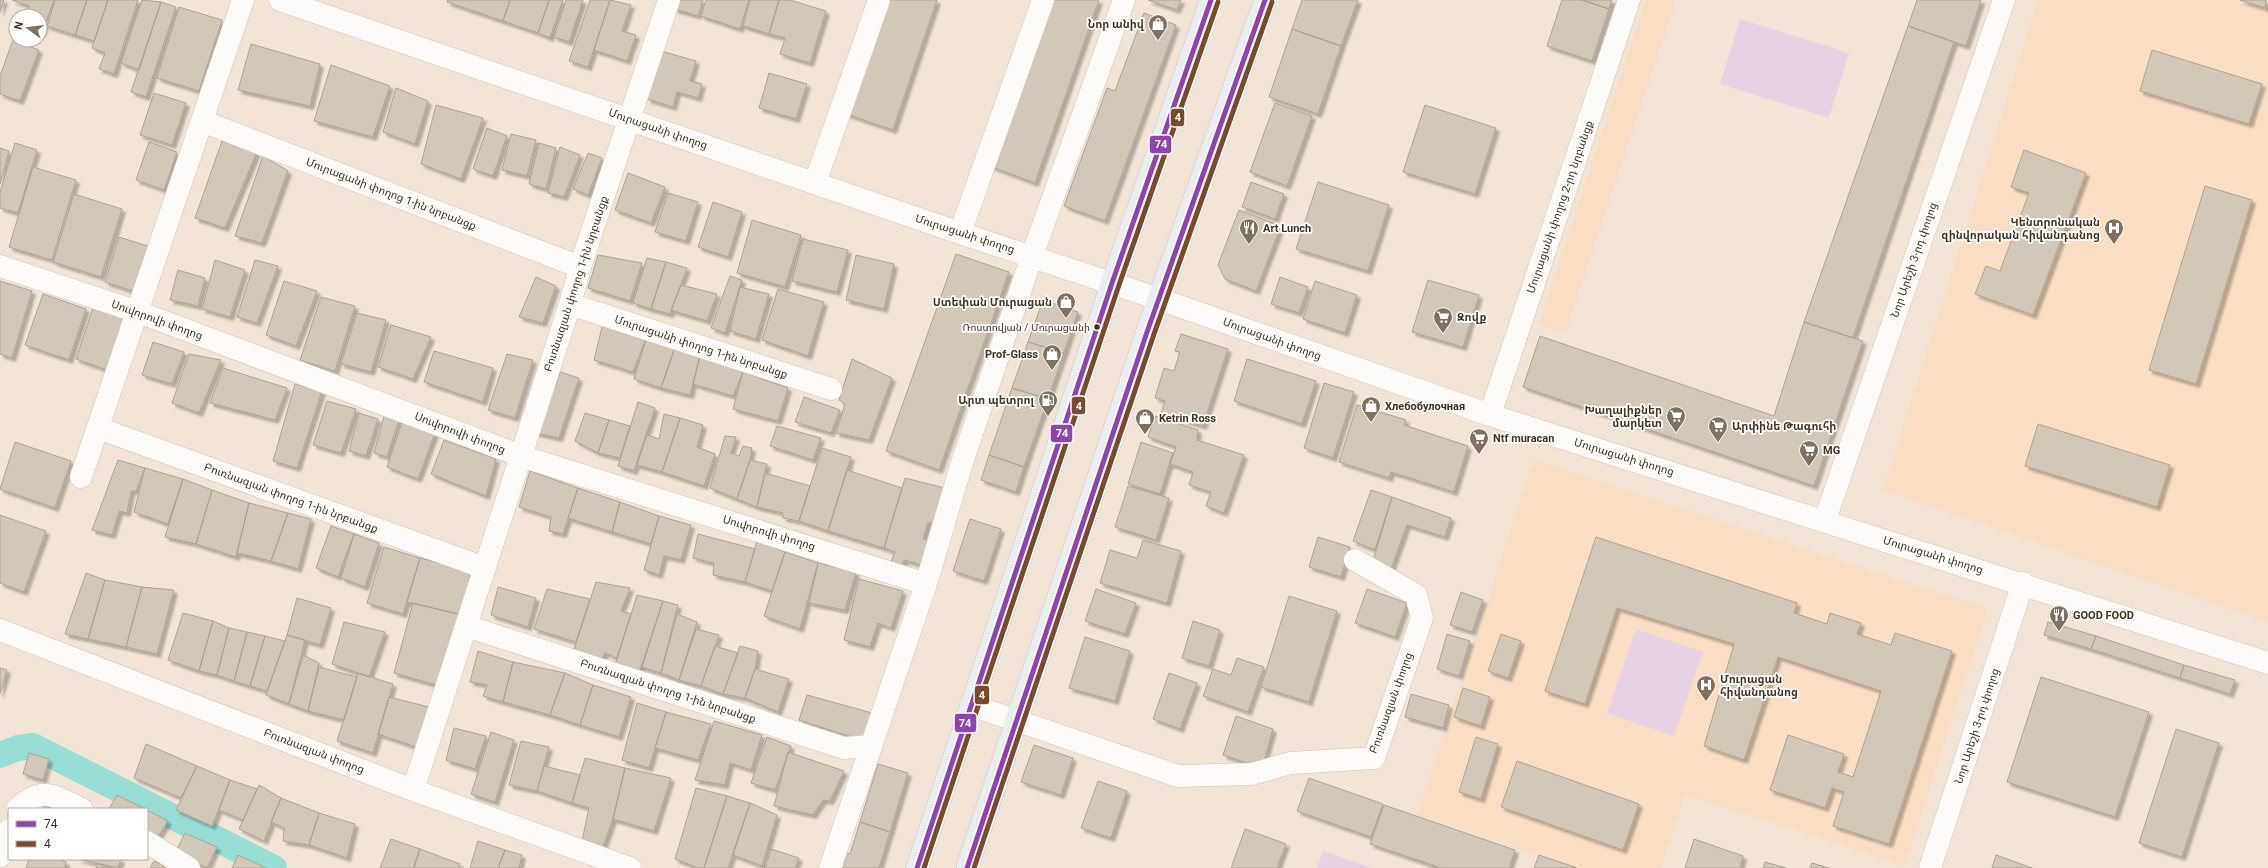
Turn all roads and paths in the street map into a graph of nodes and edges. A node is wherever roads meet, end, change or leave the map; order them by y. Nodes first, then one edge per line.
1 (243, 0) edge
2 (280, 0) edge
3 (669, 0) edge
4 (879, 0) edge
5 (1043, 0) edge
6 (1124, 0) edge
7 (1211, 0) edge
8 (1265, 0) edge
9 (1629, 0) edge
10 (2004, 0) edge
11 (630, 120) junction
12 (202, 121) junction
13 (815, 183) junction
14 (960, 233) junction
15 (1032, 256) junction
16 (0, 266) edge
17 (580, 267) junction
18 (1112, 283) junction
19 (1159, 299) junction
20 (570, 304) junction
21 (138, 312) junction
22 (831, 389) dead end
23 (1490, 415) junction
24 (98, 428) junction
25 (521, 456) junction
26 (81, 477) dead end
27 (1825, 520) junction
28 (1355, 560) dead end
29 (485, 568) junction
30 (2023, 583) junction
31 (926, 584) junction
32 (466, 626) junction
33 (0, 630) edge
34 (2268, 663) edge
35 (971, 704) junction
36 (1017, 719) junction
37 (871, 746) junction
38 (413, 790) junction
39 (18, 808) edge
40 (80, 808) edge
41 (8, 833) edge
42 (148, 843) edge
43 (0, 856) edge
44 (189, 868) edge
45 (630, 868) edge
46 (830, 868) edge
47 (917, 868) edge
48 (967, 868) edge
49 (1930, 868) edge

1 - 12 street
2 - 11 street, Մուրացանի փողոց
3 - 11 street, Բուռնազյան փողոց 1-ին նրբանցք
4 - 13 street
5 - 14 street
6 - 15 street
7 - 18 main road
8 - 19 main road
9 - 23 street, Մուրացանի փողոց 2-րդ նրբանցք
10 - 27 street, Նոր Արեշի 3-րդ փողոց
11 - 13 street, Մուրացանի փողոց
11 - 17 street, Բուռնազյան փողոց 1-ին նրբանցք
12 - 17 street, Մուրացանի փողոց 1-ին նրբանցք
12 - 21 street
13 - 14 street, Մուրացանի փողոց
14 - 15 street, Մուրացանի փողոց
15 - 18 street, Մուրացանի փողոց
15 - 31 street
16 - 21 street, Սուվորովի փողոց
17 - 20 street, Բուռնազյան փողոց 1-ին նրբանցք
18 - 19 street, Մուրացանի փողոց
18 - 35 main road
19 - 23 street, Մուրացանի փողոց
19 - 36 main road
20 - 22 street, Մուրացանի փողոց 1-ին նրբանցք
20 - 25 street, Բուռնազյան փողոց 1-ին նրբանցք
21 - 24 street
21 - 25 street, Սուվորովի փողոց
23 - 27 street, Մուրացանի փողոց
24 - 26 street
24 - 29 street, Բուռնազյան փողոց 1-ին նրբանցք
25 - 29 street, Բուռնազյան փողոց 1-ին նրբանցք
25 - 31 street, Սուվորովի փողոց
27 - 30 street, Մուրացանի փողոց
28 - 36 street, Բուռնազյան փողոց
29 - 32 street, Բուռնազյան փողոց 1-ին նրբանցք
30 - 34 street, Մուրացանի փողոց
30 - 49 street, Նոր Արեշի 3-րդ փողոց
31 - 37 street
32 - 37 street, Բուռնազյան փողոց 1-ին նրբանցք
32 - 38 street, Բուռնազյան փողոց 1-ին նրբանցք
33 - 38 street, Բուռնազյան փողոց
35 - 36 street, Բուռնազյան փողոց
35 - 47 main road
36 - 48 main road
37 - 46 street
38 - 45 street, Բուռնազյան փողոց
39 - 40 street
41 - 43 street
42 - 44 street

